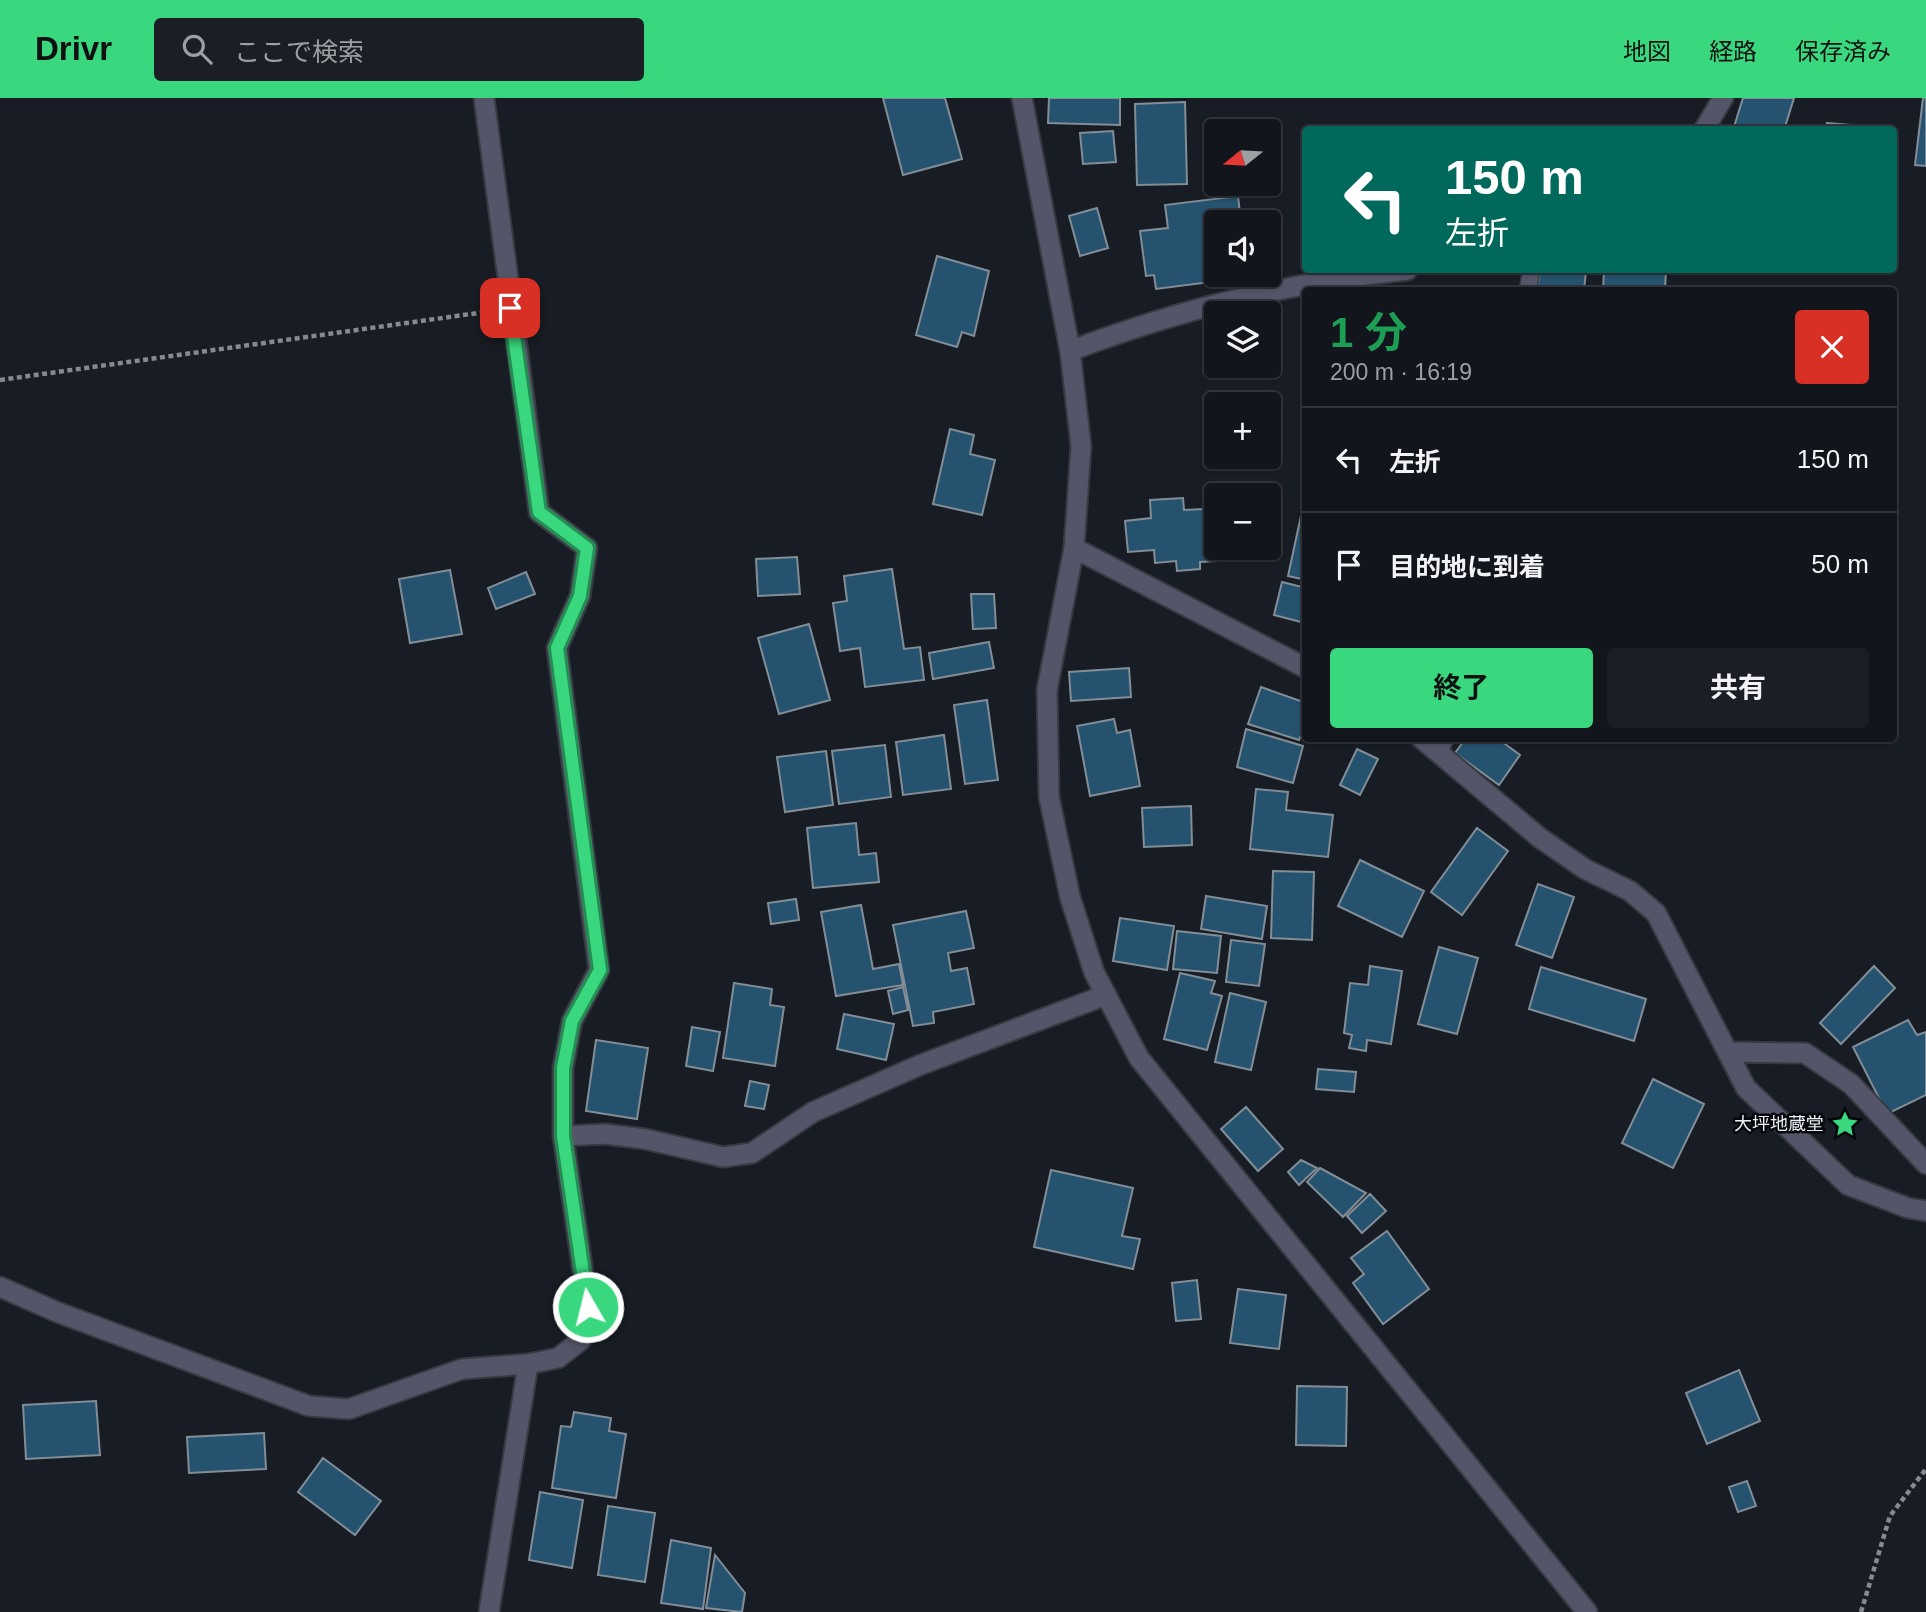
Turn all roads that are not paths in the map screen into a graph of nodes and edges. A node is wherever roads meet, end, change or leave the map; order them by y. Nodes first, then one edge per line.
1 (484, 98) edge
2 (1022, 98) edge
3 (1723, 98) edge
4 (1706, 126) edge
5 (1376, 273) edge
6 (1070, 351) junction
7 (1074, 548) junction
8 (1302, 666) edge
9 (1442, 745) edge
10 (1106, 995) junction
11 (1728, 1052) junction
12 (563, 1136) junction
13 (1926, 1164) edge
14 (1926, 1211) edge
15 (0, 1287) edge
16 (528, 1364) junction
17 (489, 1612) edge
18 (1587, 1612) edge

1 - 12 street
2 - 6 street
3 - 4 street
5 - 6 street
6 - 7 street
7 - 8 street
7 - 10 street
9 - 11 street
10 - 12 street
10 - 18 street
11 - 13 street
11 - 14 street
12 - 16 street
15 - 16 street
16 - 17 street

